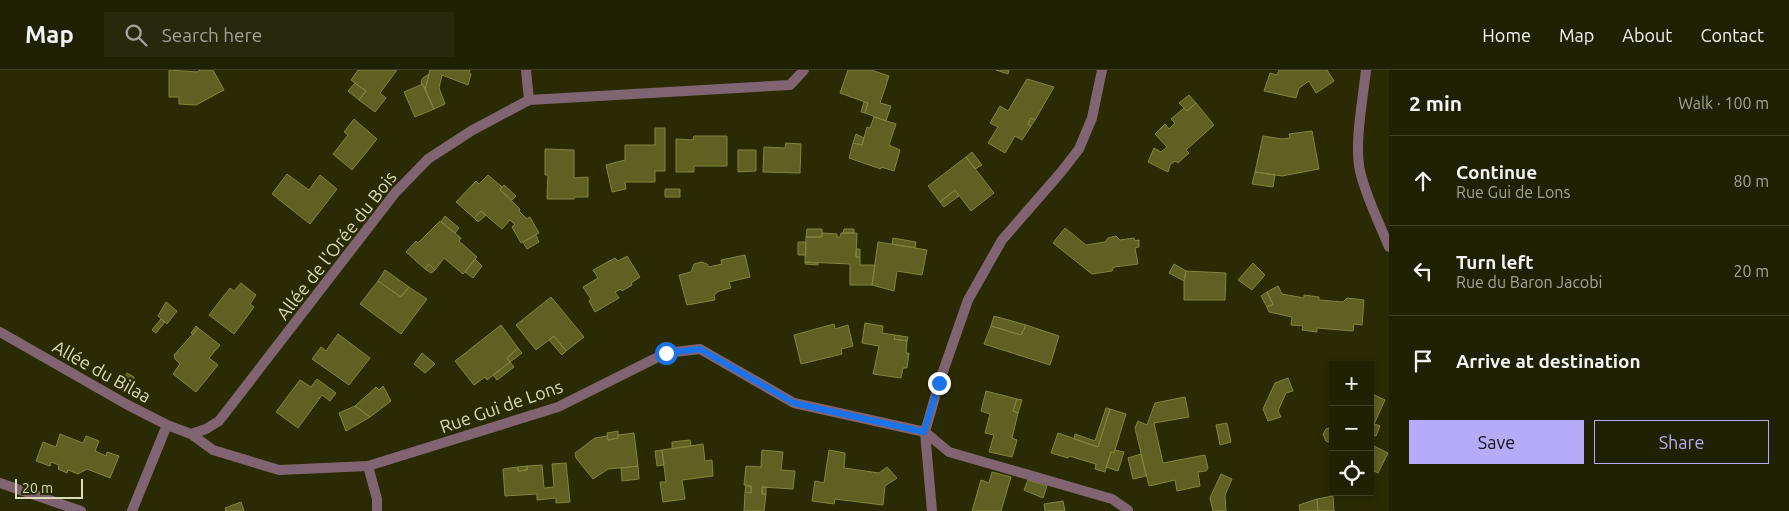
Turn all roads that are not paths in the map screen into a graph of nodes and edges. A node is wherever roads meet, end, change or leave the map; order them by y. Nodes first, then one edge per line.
1 (526, 70) edge
2 (804, 70) edge
3 (1102, 70) edge
4 (1366, 70) edge
5 (529, 100) junction
6 (1389, 247) edge
7 (0, 332) edge
8 (166, 425) junction
9 (924, 432) junction
10 (192, 434) junction
11 (368, 466) junction
12 (0, 483) edge
13 (1128, 510) edge
14 (81, 511) edge
15 (132, 511) edge
16 (377, 511) edge
17 (932, 511) edge

1 - 5 street
2 - 5 street, Allée de l'Orée du Bois
3 - 9 street
4 - 6 street
5 - 10 street, Allée de l'Orée du Bois
7 - 8 street, Allée du Bilaa
8 - 10 street, Allée du Bilaa
8 - 15 street
9 - 11 street, Rue Gui de Lons
9 - 13 street
9 - 17 street
10 - 11 street, Rue Gui de Lons
11 - 16 street
12 - 14 street

